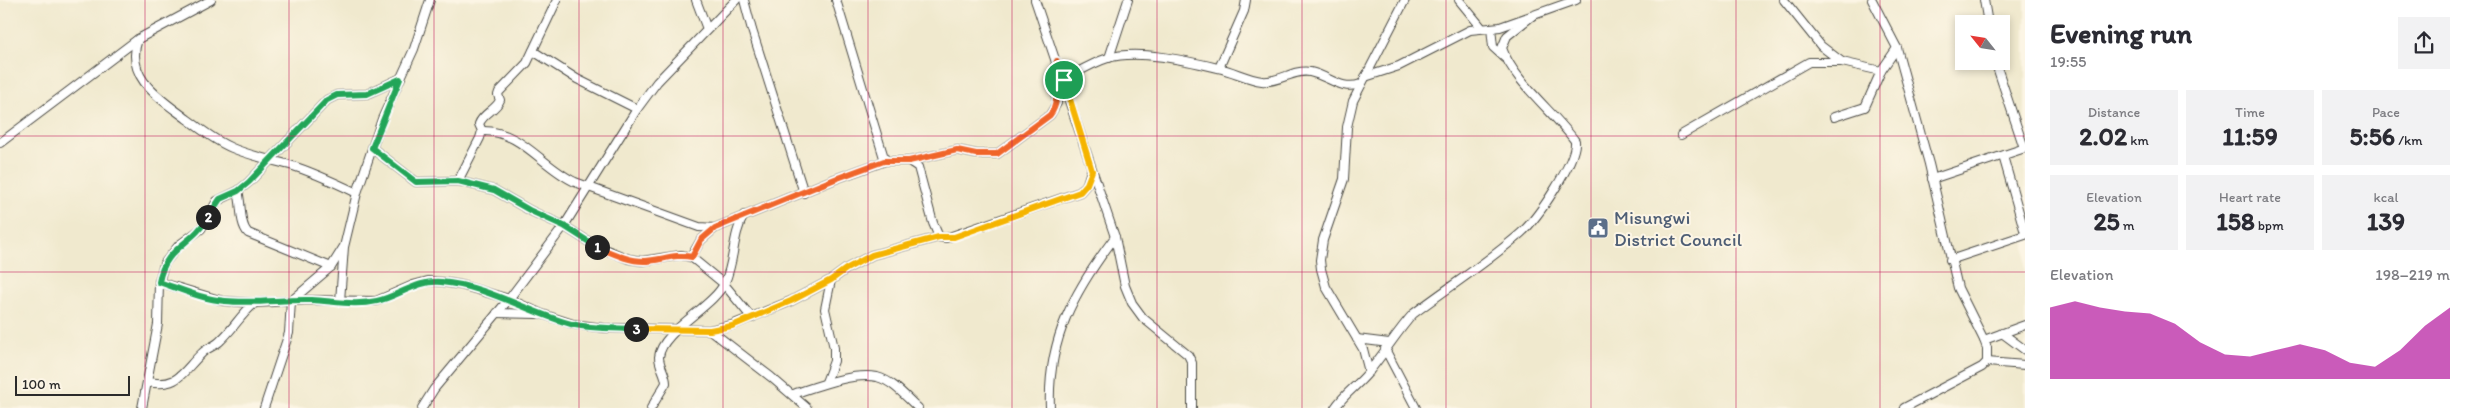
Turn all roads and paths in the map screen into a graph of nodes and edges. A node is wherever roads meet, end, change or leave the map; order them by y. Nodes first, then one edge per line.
1 (211, 0) edge
2 (430, 0) edge
3 (557, 0) edge
4 (696, 0) edge
5 (736, 0) edge
6 (744, 0) edge
7 (836, 0) edge
8 (1035, 0) edge
9 (1128, 0) edge
10 (1246, 0) edge
11 (1405, 0) edge
12 (1459, 0) edge
13 (1576, 0) edge
14 (1784, 0) edge
15 (1872, 0) edge
16 (1984, 0) edge
17 (1986, 15) edge
18 (1532, 16) junction
19 (1482, 28) junction
20 (1491, 28) junction
21 (707, 29) junction
22 (138, 39) junction
23 (1897, 48) junction
24 (533, 51) junction
25 (1109, 58) junction
26 (1505, 58) junction
27 (1057, 61) junction
28 (1842, 62) junction
29 (1220, 68) junction
30 (1882, 70) junction
31 (1998, 70) edge
32 (1365, 77) junction
33 (400, 79) junction
34 (1064, 80) junction
35 (1361, 84) junction
36 (637, 109) junction
37 (1834, 116) dead end
38 (482, 131) junction
39 (1681, 135) dead end
40 (0, 143) edge
41 (372, 148) junction
42 (2025, 148) edge
43 (2003, 156) junction
44 (270, 161) junction
45 (884, 161) junction
46 (909, 161) junction
47 (1092, 171) junction
48 (1932, 179) junction
49 (458, 181) junction
50 (590, 186) junction
51 (238, 191) junction
52 (804, 192) junction
53 (357, 193) junction
54 (744, 215) junction
55 (564, 226) junction
56 (715, 228) junction
57 (2025, 234) edge
58 (939, 237) junction
59 (1115, 237) junction
60 (344, 247) junction
61 (692, 257) junction
62 (1950, 260) junction
63 (330, 267) junction
64 (831, 280) junction
65 (159, 282) junction
66 (724, 284) junction
67 (509, 299) junction
68 (291, 301) junction
69 (340, 301) junction
70 (256, 303) junction
71 (497, 313) junction
72 (542, 314) junction
73 (752, 318) junction
74 (2025, 325) edge
75 (677, 329) junction
76 (710, 330) junction
77 (2002, 333) junction
78 (1357, 339) junction
79 (1984, 340) junction
80 (1387, 346) junction
81 (2025, 350) edge
82 (1987, 362) junction
83 (2025, 365) edge
84 (1369, 372) junction
85 (148, 382) junction
86 (826, 382) junction
87 (793, 394) junction
88 (1907, 407) edge
89 (142, 408) edge
90 (264, 408) edge
91 (422, 408) edge
92 (651, 408) edge
93 (806, 408) edge
94 (918, 408) edge
95 (1050, 408) edge
96 (1192, 408) edge
97 (1335, 408) edge
98 (1416, 408) edge

1 - 22 street
2 - 33 street
3 - 24 street
4 - 21 street
5 - 21 street
6 - 52 street
7 - 45 street
8 - 27 street
9 - 25 street
10 - 29 street
11 - 32 street
12 - 19 street
13 - 18 street
14 - 28 street
15 - 23 street
16 - 17 street
18 - 20 street
18 - 26 street
19 - 20 street
19 - 32 street
20 - 26 street
21 - 36 street
22 - 40 street
22 - 44 street
23 - 30 street
23 - 48 street
24 - 36 street
24 - 38 street
25 - 29 street
25 - 34 street
26 - 80 street
27 - 34 street
27 - 46 street
28 - 30 street
28 - 39 street
29 - 35 street
30 - 37 street
31 - 42 street
32 - 35 street
33 - 41 street
33 - 44 street
34 - 47 street
35 - 78 street
36 - 50 street
38 - 49 street
38 - 50 street
41 - 49 street
41 - 53 street
42 - 43 street
43 - 48 street
43 - 57 street
44 - 51 street
44 - 53 street
45 - 46 street
45 - 52 street
46 - 58 street
47 - 58 street
47 - 59 street
48 - 62 street
49 - 55 street
50 - 55 street
50 - 56 street
51 - 63 street
51 - 65 street
52 - 54 street
53 - 60 street
54 - 56 street
54 - 66 street
55 - 61 street
55 - 67 street
56 - 61 street
57 - 62 street
58 - 64 street
59 - 95 street
59 - 96 street
60 - 63 street
60 - 69 street
61 - 66 street
62 - 79 street
63 - 68 street
64 - 73 street
64 - 86 street
65 - 70 street
65 - 85 street
66 - 73 street
66 - 75 street
67 - 69 street
67 - 71 street
67 - 72 street
68 - 69 street
68 - 70 street
68 - 90 street
70 - 85 street
71 - 72 street
71 - 91 street
72 - 75 street
73 - 76 street
74 - 77 street
75 - 76 street
75 - 92 street
76 - 87 street
77 - 79 street
77 - 81 street
78 - 80 street
78 - 84 street
79 - 82 street
80 - 84 street
80 - 98 street
82 - 83 street
82 - 88 street
84 - 97 street
85 - 89 street
86 - 87 street
86 - 94 street
87 - 93 street

